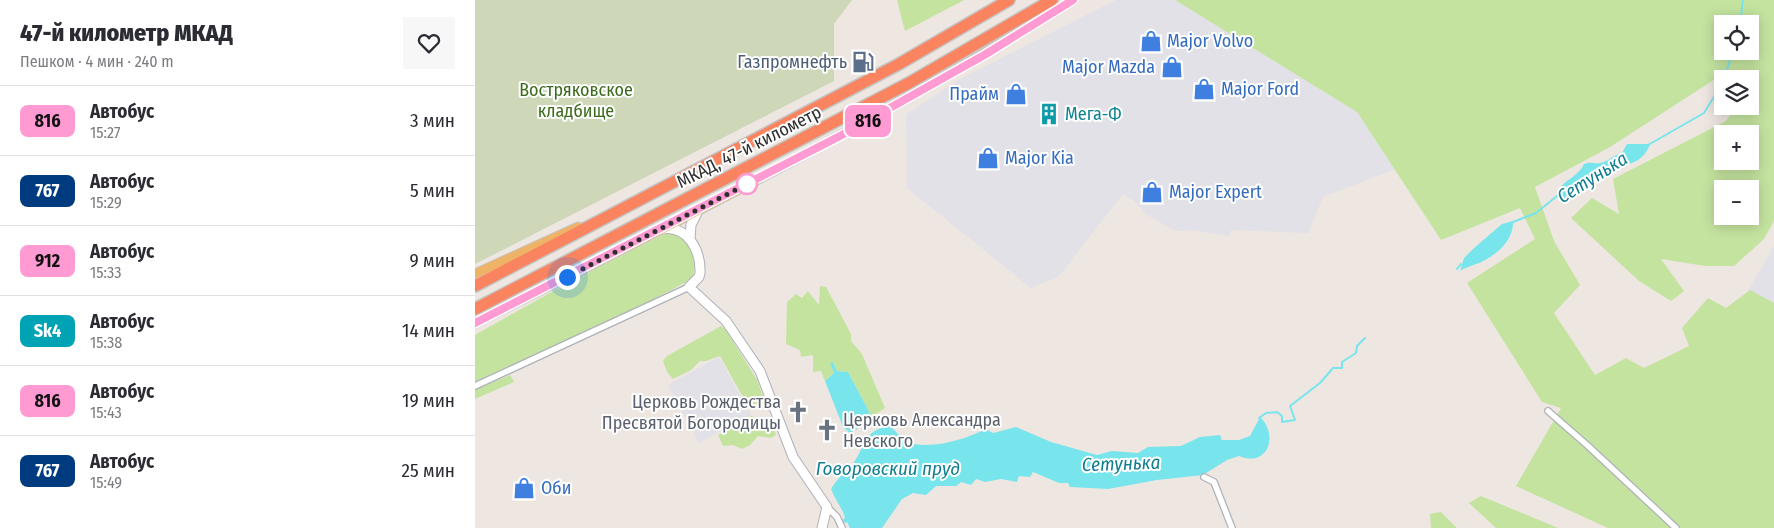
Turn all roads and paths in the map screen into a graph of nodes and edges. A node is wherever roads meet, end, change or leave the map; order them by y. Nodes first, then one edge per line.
1 (1009, 0) edge
2 (1052, 0) edge
3 (1073, 0) edge
4 (701, 208) junction
5 (617, 211) junction
6 (660, 229) junction
7 (690, 239) junction
8 (475, 274) edge
9 (475, 286) edge
10 (689, 287) junction
11 (475, 309) edge
12 (475, 323) edge
13 (475, 386) edge
14 (1548, 411) dead end
15 (1204, 477) dead end
16 (827, 507) junction
17 (822, 528) edge
18 (842, 528) edge
19 (1232, 528) edge
20 (1676, 528) edge

1 - 5 highway, МКАД, 47-й километр
2 - 11 highway, МКАД, 47-й километр
3 - 4 main road
4 - 6 main road
4 - 7 street
5 - 8 main road
5 - 9 highway, МКАД, 47-й километр
6 - 7 street
6 - 12 main road
7 - 10 street
10 - 13 street
10 - 16 street
14 - 20 street
15 - 19 street
16 - 17 street
16 - 18 street

